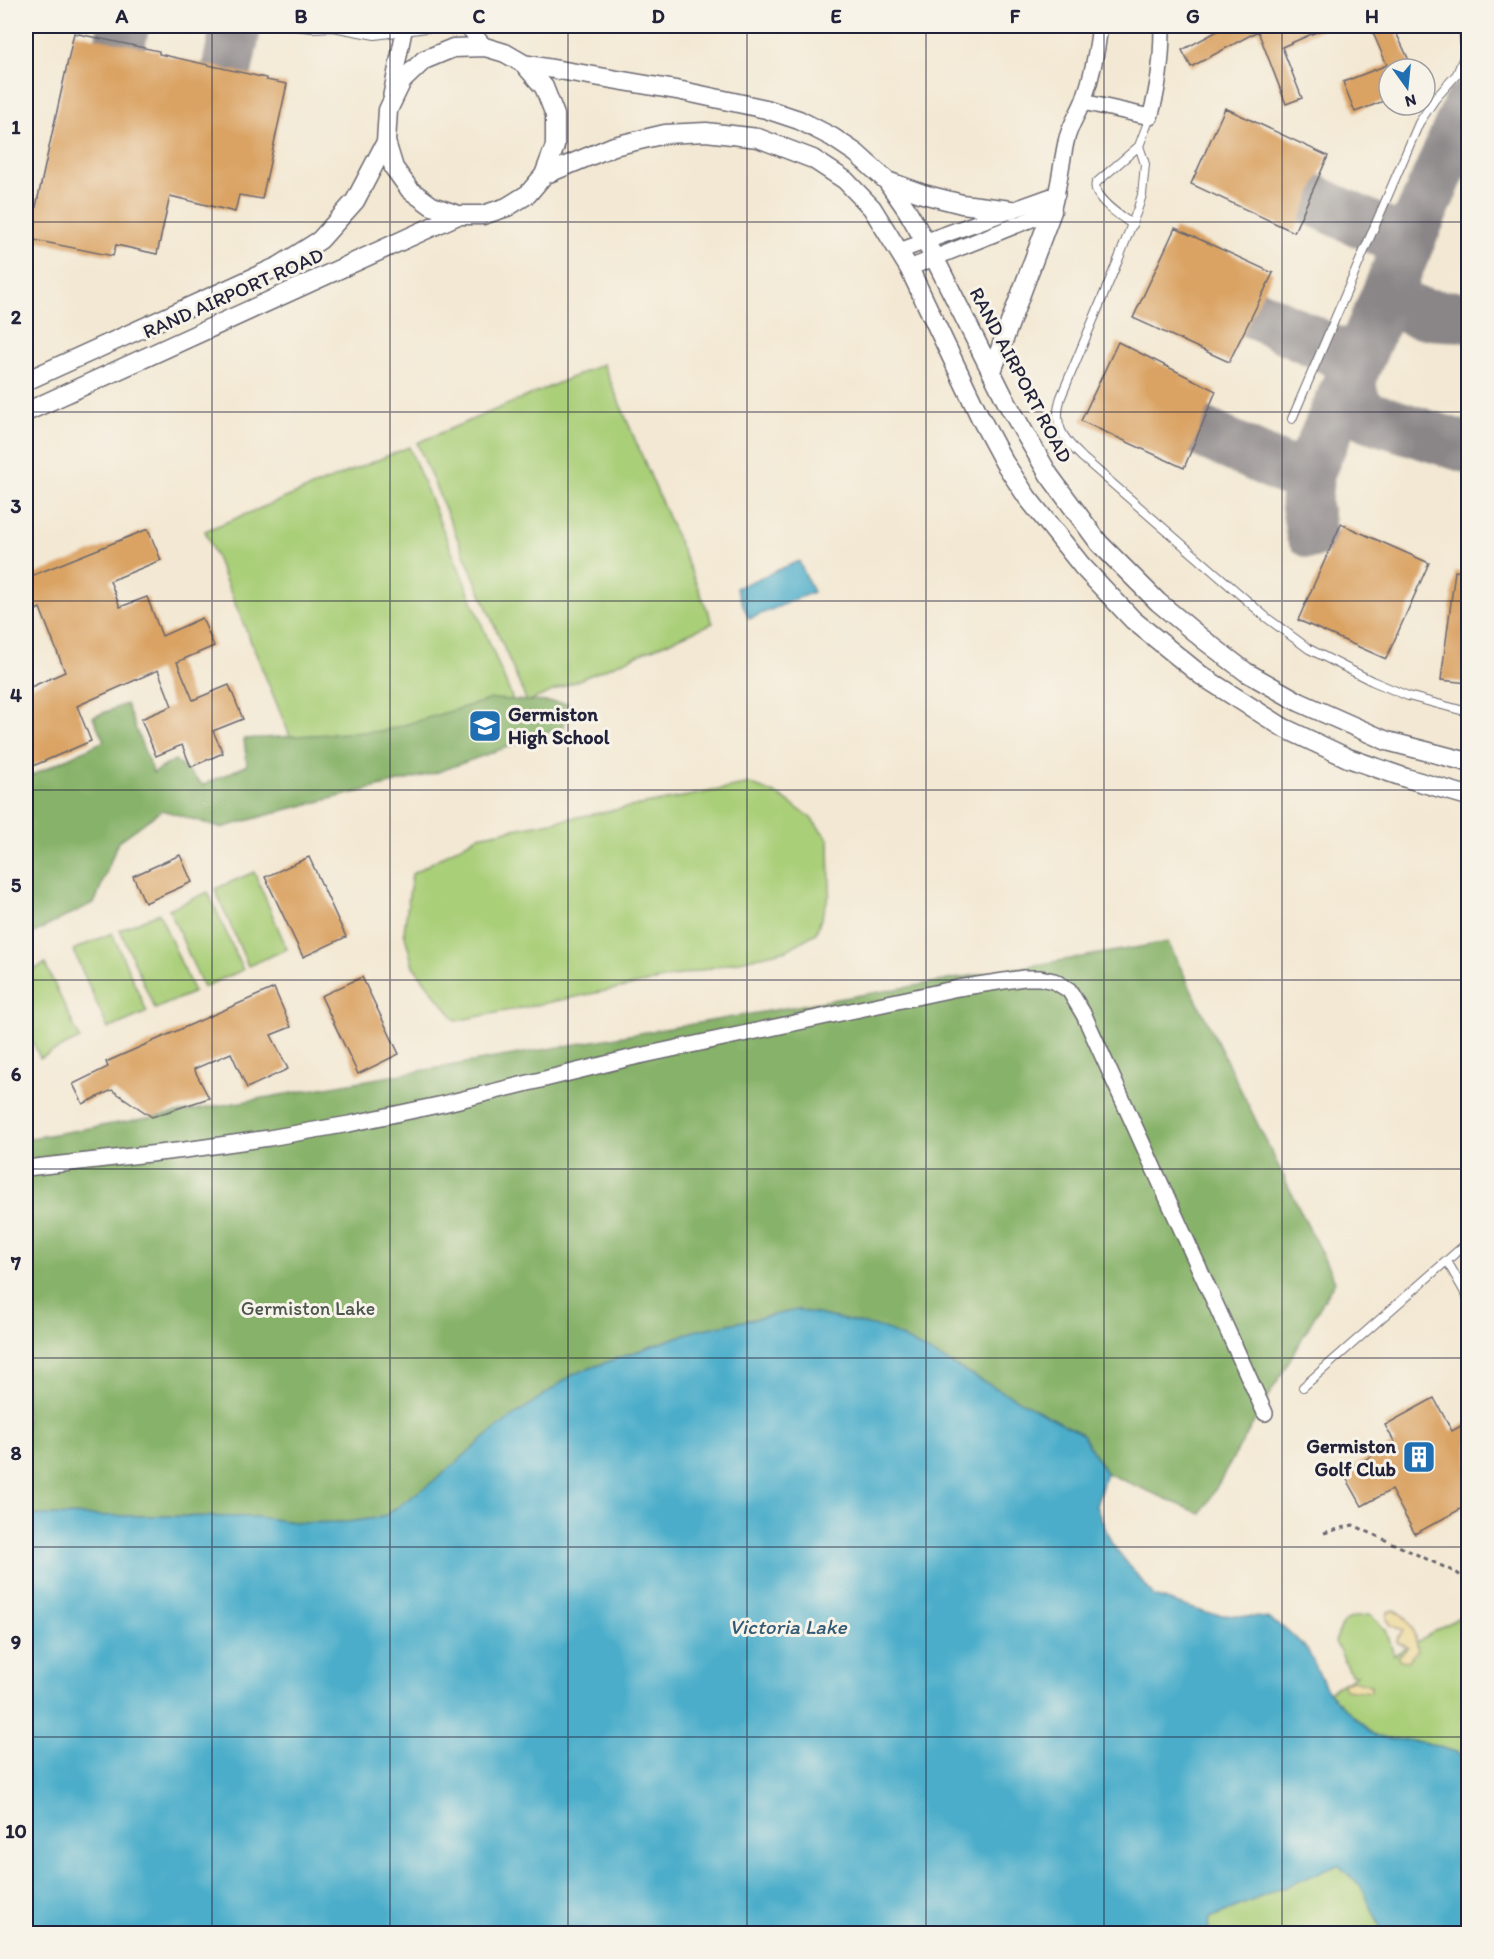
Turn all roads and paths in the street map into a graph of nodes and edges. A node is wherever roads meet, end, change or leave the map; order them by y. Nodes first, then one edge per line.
1 (293, 26) edge
2 (441, 26) edge
3 (466, 26) edge
4 (1100, 26) edge
5 (1162, 26) edge
6 (1463, 26) edge
7 (405, 29) edge
8 (485, 47) junction
9 (524, 64) junction
10 (1083, 102) junction
11 (388, 110) junction
12 (1150, 117) junction
13 (386, 142) junction
14 (1139, 146) junction
15 (544, 175) junction
16 (887, 181) junction
17 (1055, 203) junction
18 (1011, 210) junction
19 (458, 215) junction
20 (1133, 225) junction
21 (929, 249) junction
22 (899, 251) junction
23 (909, 268) junction
24 (992, 371) junction
25 (26, 381) edge
26 (26, 412) edge
27 (1292, 419) dead end
28 (1468, 712) edge
29 (1468, 762) edge
30 (1468, 796) edge
31 (26, 1168) edge
32 (1468, 1242) edge
33 (1447, 1261) junction
34 (1468, 1298) edge
35 (1303, 1387) dead end
36 (1265, 1413) dead end
37 (1324, 1533) dead end
38 (1468, 1582) edge

1 - 7 lane
2 - 7 lane
3 - 8 street
4 - 10 street
5 - 12 street
6 - 27 lane
7 - 11 street
8 - 9 street, RAND AIRPORT ROAD
8 - 11 street, RAND AIRPORT ROAD
9 - 15 street, RAND AIRPORT ROAD
9 - 16 street, RAND AIRPORT ROAD
10 - 12 street
10 - 17 street
11 - 13 street, RAND AIRPORT ROAD
12 - 14 lane
13 - 19 street, RAND AIRPORT ROAD
13 - 25 street, RAND AIRPORT ROAD
14 - 20 lane
14 - 20 lane
15 - 19 street, RAND AIRPORT ROAD
15 - 22 street, RAND AIRPORT ROAD
16 - 18 street
16 - 21 street, RAND AIRPORT ROAD
17 - 18 street
17 - 21 street
17 - 24 street
18 - 21 street
19 - 26 street, RAND AIRPORT ROAD
20 - 28 lane
21 - 22 street
21 - 23 street
21 - 24 street, RAND AIRPORT ROAD
22 - 23 street, RAND AIRPORT ROAD
23 - 30 street, RAND AIRPORT ROAD
24 - 29 street, RAND AIRPORT ROAD
31 - 36 street
32 - 33 lane
33 - 34 lane
33 - 35 lane
37 - 38 path

